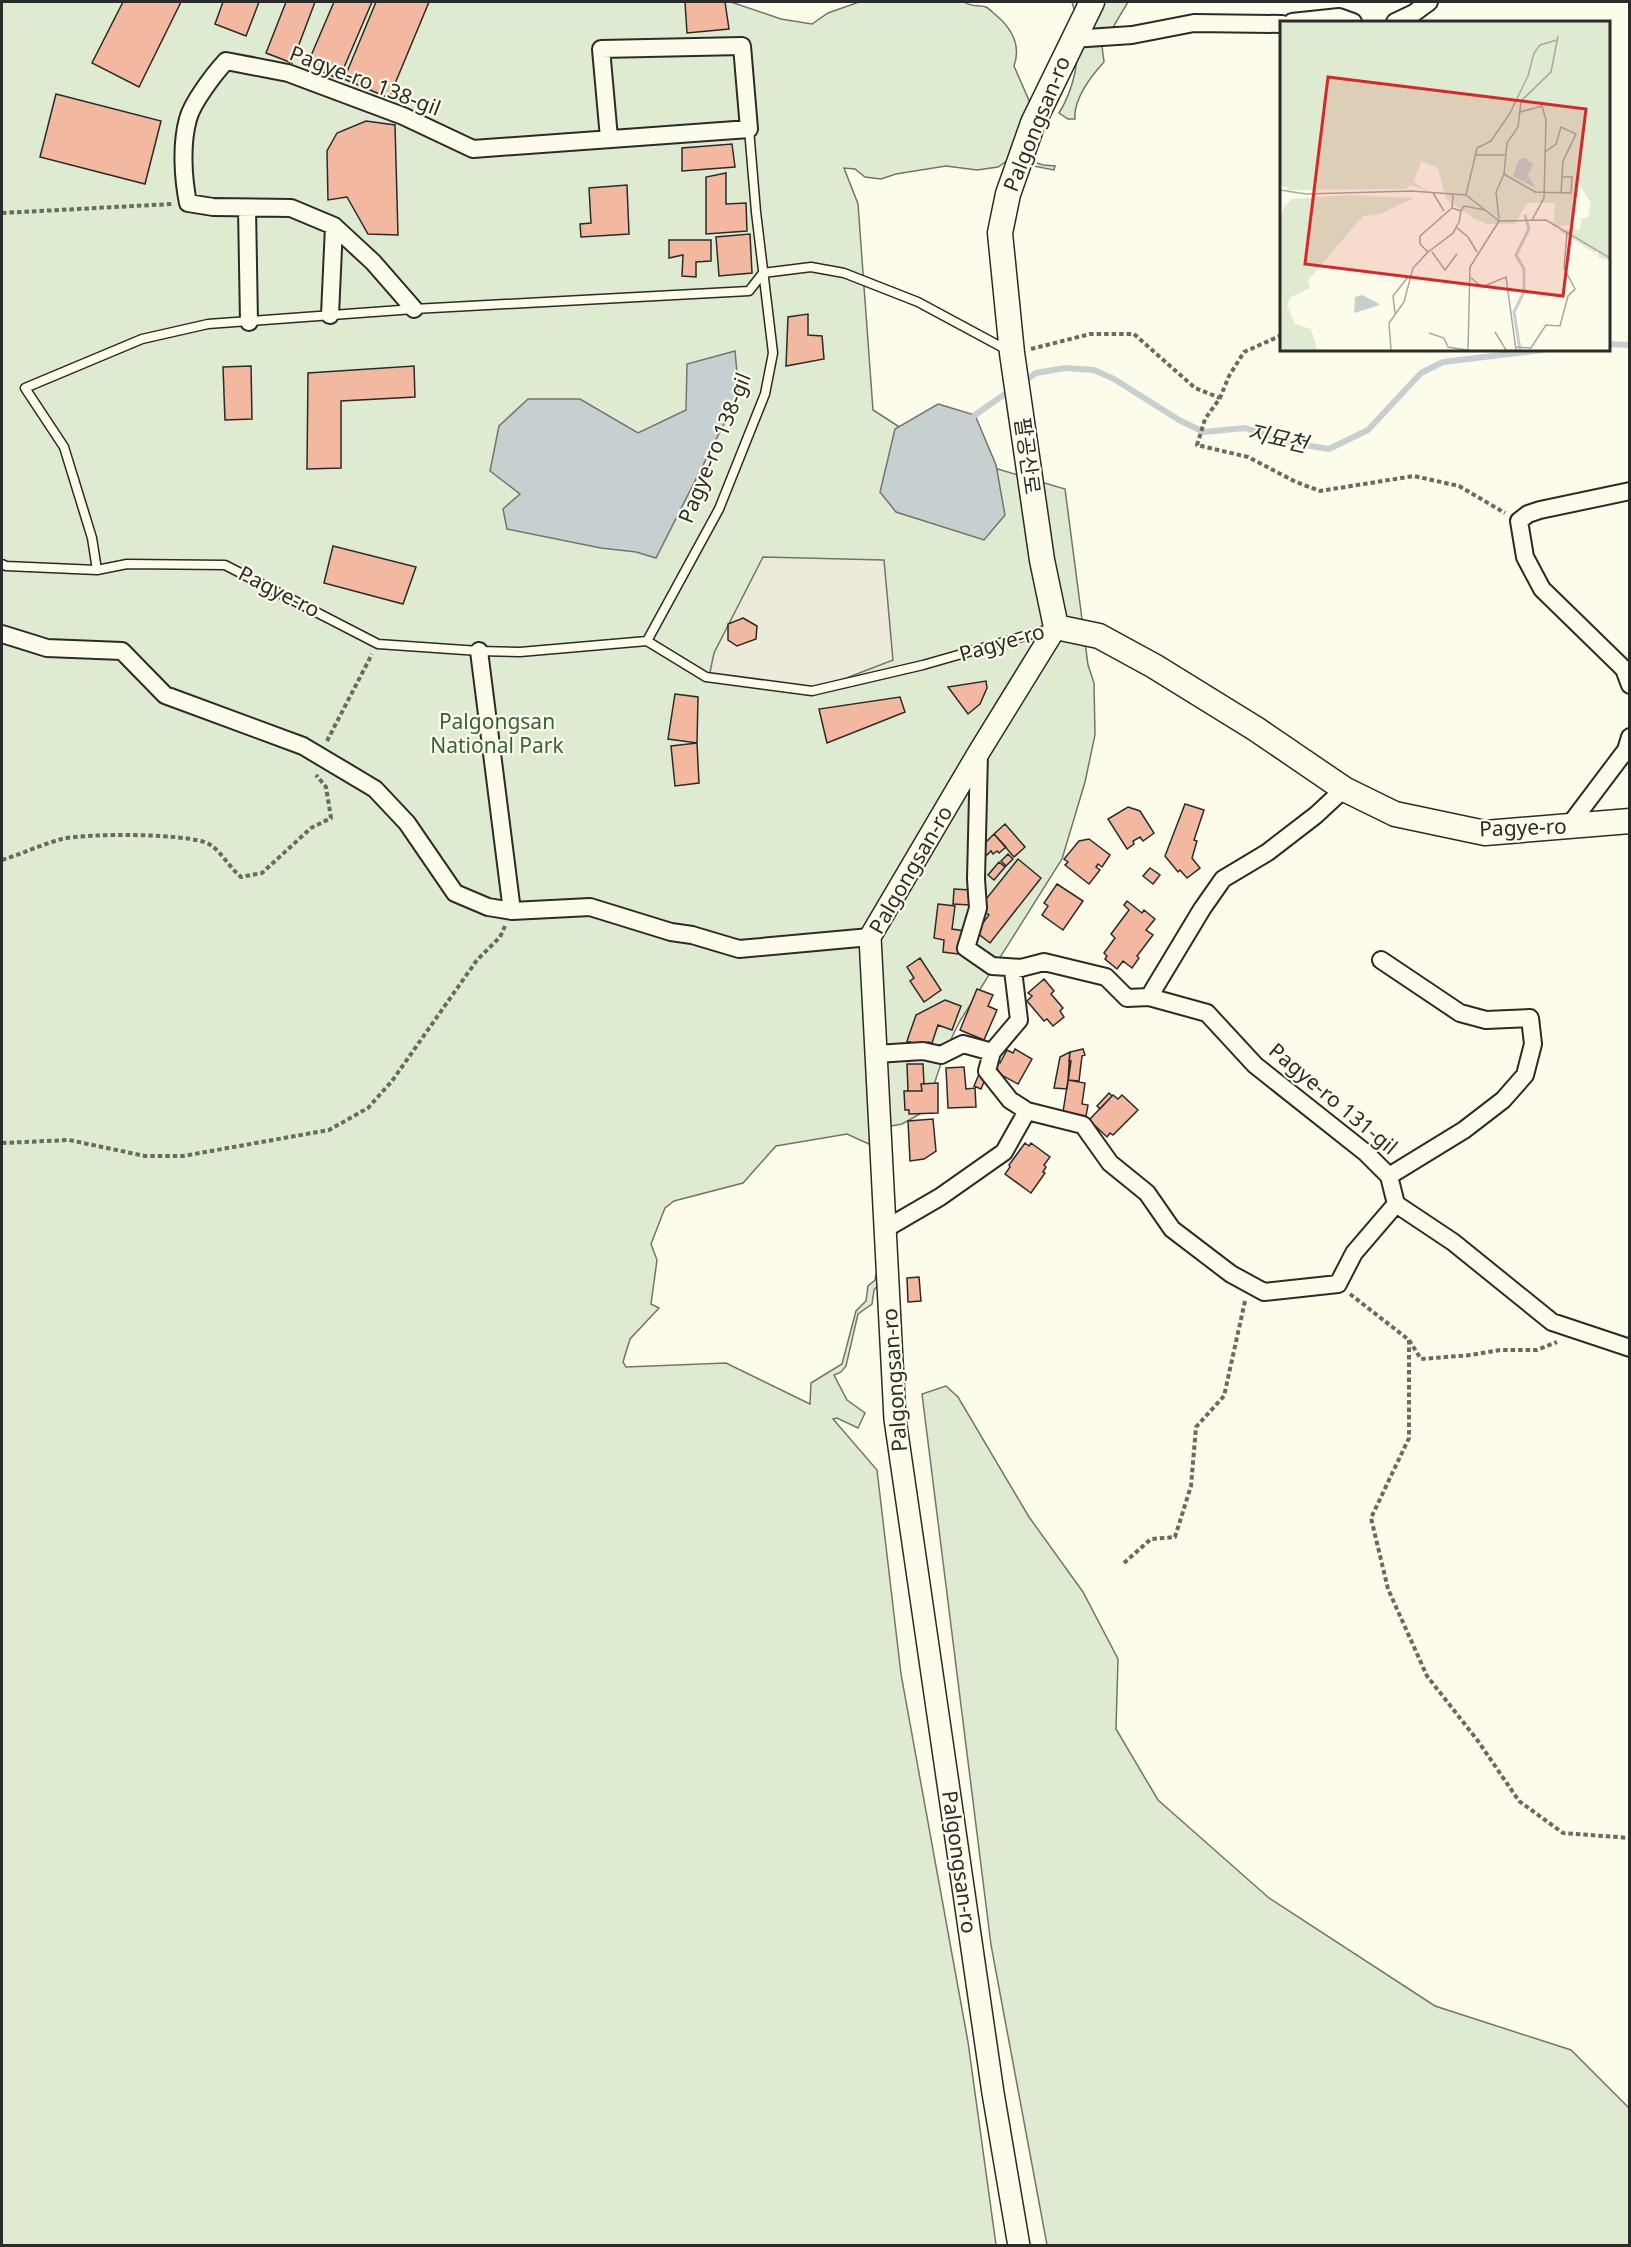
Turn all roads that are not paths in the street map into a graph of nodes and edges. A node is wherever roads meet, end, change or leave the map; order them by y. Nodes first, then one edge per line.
1 (1092, 2) edge
2 (1429, 2) edge
3 (1302, 21) edge
4 (1350, 21) edge
5 (1397, 21) edge
6 (1280, 24) edge
7 (1072, 39) junction
8 (749, 129) junction
9 (609, 138) junction
10 (247, 208) junction
11 (334, 226) junction
12 (763, 273) junction
13 (414, 309) junction
14 (330, 315) junction
15 (249, 322) junction
16 (1012, 353) junction
17 (1629, 490) edge
18 (2, 564) edge
19 (97, 570) junction
20 (1056, 627) junction
21 (2, 634) edge
22 (647, 642) junction
23 (479, 651) junction
24 (1629, 685) edge
25 (1629, 737) edge
26 (979, 752) junction
27 (1344, 789) junction
28 (1629, 821) edge
29 (1568, 827) junction
30 (512, 911) junction
31 (870, 937) junction
32 (1381, 960) dead end
33 (1022, 968) junction
34 (1149, 997) junction
35 (992, 1052) junction
36 (876, 1054) junction
37 (1027, 1111) junction
38 (1389, 1176) junction
39 (1396, 1204) junction
40 (885, 1229) junction
41 (1629, 1348) edge
42 (1019, 2246) edge

1 - 7 main road, Palgongsan-ro
2 - 5 street
3 - 4 street
6 - 7 street, Palgongsan-ro
7 - 16 main road, Palgongsan-ro
8 - 9 street, Pagye-ro 138-gil
8 - 9 street
8 - 12 lane, Pagye-ro 138-gil
9 - 10 street, Pagye-ro 138-gil
10 - 11 street
10 - 15 street
11 - 13 street
11 - 14 street
12 - 13 lane
12 - 16 lane
12 - 22 lane, Pagye-ro 138-gil
13 - 14 lane
14 - 15 lane
15 - 19 lane
16 - 20 main road, 팔공산로
17 - 24 street
18 - 19 lane, Pagye-ro
19 - 23 lane, Pagye-ro
20 - 22 lane, Pagye-ro
20 - 26 street, Palgongsan-ro
20 - 27 main road, Pagye-ro
21 - 30 street
22 - 23 lane, Pagye-ro
23 - 30 street
25 - 29 street
26 - 31 street, Palgongsan-ro
26 - 33 street, Pagye-ro 131-gil
27 - 29 main road, Pagye-ro
27 - 34 street
28 - 29 main road, Pagye-ro
30 - 31 street
31 - 36 street, Palgongsan-ro
32 - 38 street
33 - 34 street, Pagye-ro 131-gil
33 - 35 street
34 - 38 street, Pagye-ro 131-gil
35 - 36 street
35 - 37 street
36 - 40 street, Palgongsan-ro
37 - 39 street
37 - 40 street
38 - 39 street, Pagye-ro 131-gil
39 - 41 street
40 - 42 street, Palgongsan-ro

